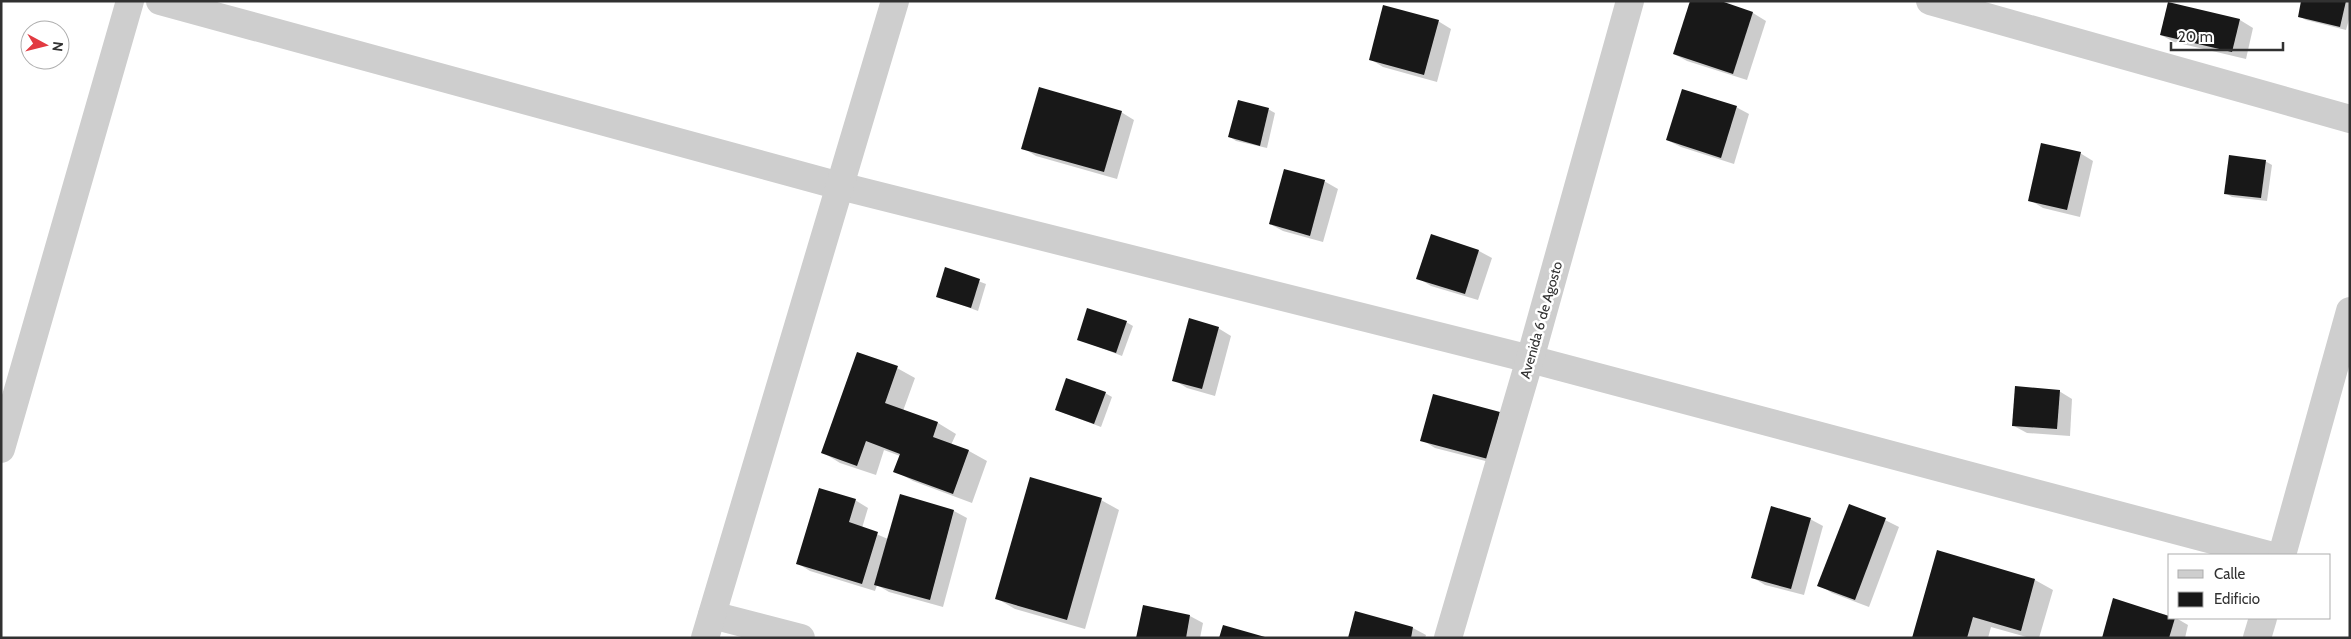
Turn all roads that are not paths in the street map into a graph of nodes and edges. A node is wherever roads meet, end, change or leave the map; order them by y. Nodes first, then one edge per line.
1 (130, 1) edge
2 (160, 1) edge
3 (895, 1) edge
4 (1630, 1) edge
5 (1930, 1) edge
6 (2350, 119) edge
7 (840, 186) junction
8 (2350, 311) edge
9 (1530, 359) junction
10 (1, 449) edge
11 (2265, 554) edge
12 (2282, 554) edge
13 (2263, 619) edge
14 (709, 626) edge
15 (801, 638) edge
16 (1448, 638) edge
17 (2257, 638) edge

1 - 10 street
2 - 7 street
3 - 7 street
4 - 9 street, Avenida 6 de Agosto
5 - 6 street
7 - 9 street
7 - 14 street
8 - 12 street
9 - 11 street
9 - 16 street, Avenida 6 de Agosto
13 - 17 street
14 - 15 street

